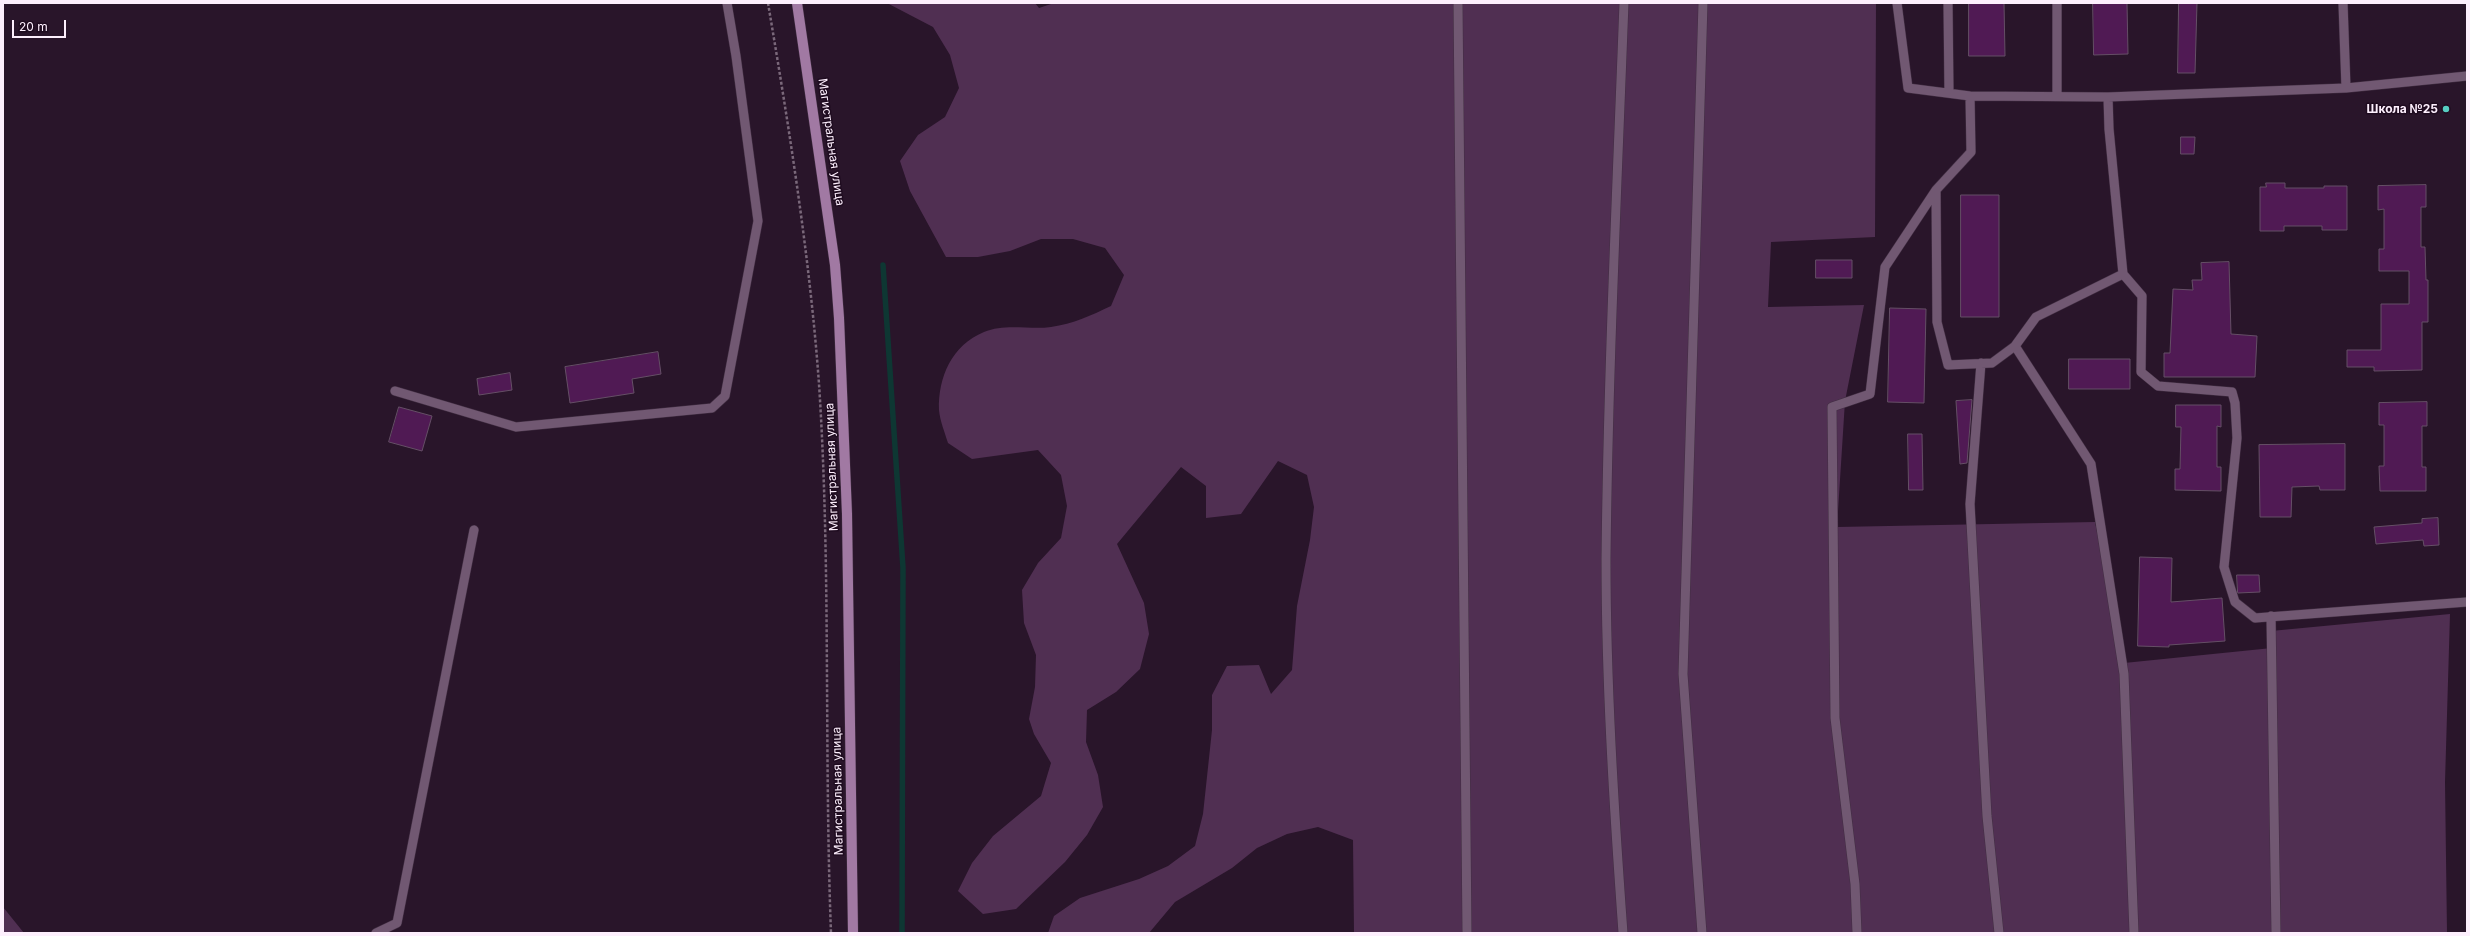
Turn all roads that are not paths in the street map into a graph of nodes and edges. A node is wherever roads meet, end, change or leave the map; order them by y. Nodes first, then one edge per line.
1 (727, 3) edge
2 (797, 3) edge
3 (1458, 3) edge
4 (1624, 3) edge
5 (1704, 3) edge
6 (1897, 3) edge
7 (1948, 3) edge
8 (2057, 3) edge
9 (2343, 3) edge
10 (2467, 76) edge
11 (2346, 88) junction
12 (1949, 93) junction
13 (1970, 96) junction
14 (2057, 96) junction
15 (2108, 97) junction
16 (1936, 190) junction
17 (2123, 274) junction
18 (2015, 346) junction
19 (1981, 363) junction
20 (395, 391) dead end
21 (474, 530) dead end
22 (2467, 602) edge
23 (2271, 616) junction
24 (376, 933) edge
25 (853, 933) edge
26 (1467, 933) edge
27 (1623, 933) edge
28 (1702, 933) edge
29 (1857, 933) edge
30 (1999, 933) edge
31 (2134, 933) edge
32 (2276, 933) edge

1 - 20 lane
2 - 25 main road, Магистральная улица
3 - 26 lane
4 - 27 lane
5 - 28 lane
6 - 12 lane
7 - 12 lane
8 - 14 lane
9 - 11 lane
10 - 11 lane
11 - 15 lane
12 - 13 lane
13 - 14 lane
13 - 16 lane
14 - 15 lane
15 - 17 lane
16 - 19 lane
16 - 29 lane
17 - 18 lane
17 - 23 lane
18 - 19 lane
18 - 31 lane
19 - 30 lane
21 - 24 lane
22 - 23 lane
23 - 32 lane

